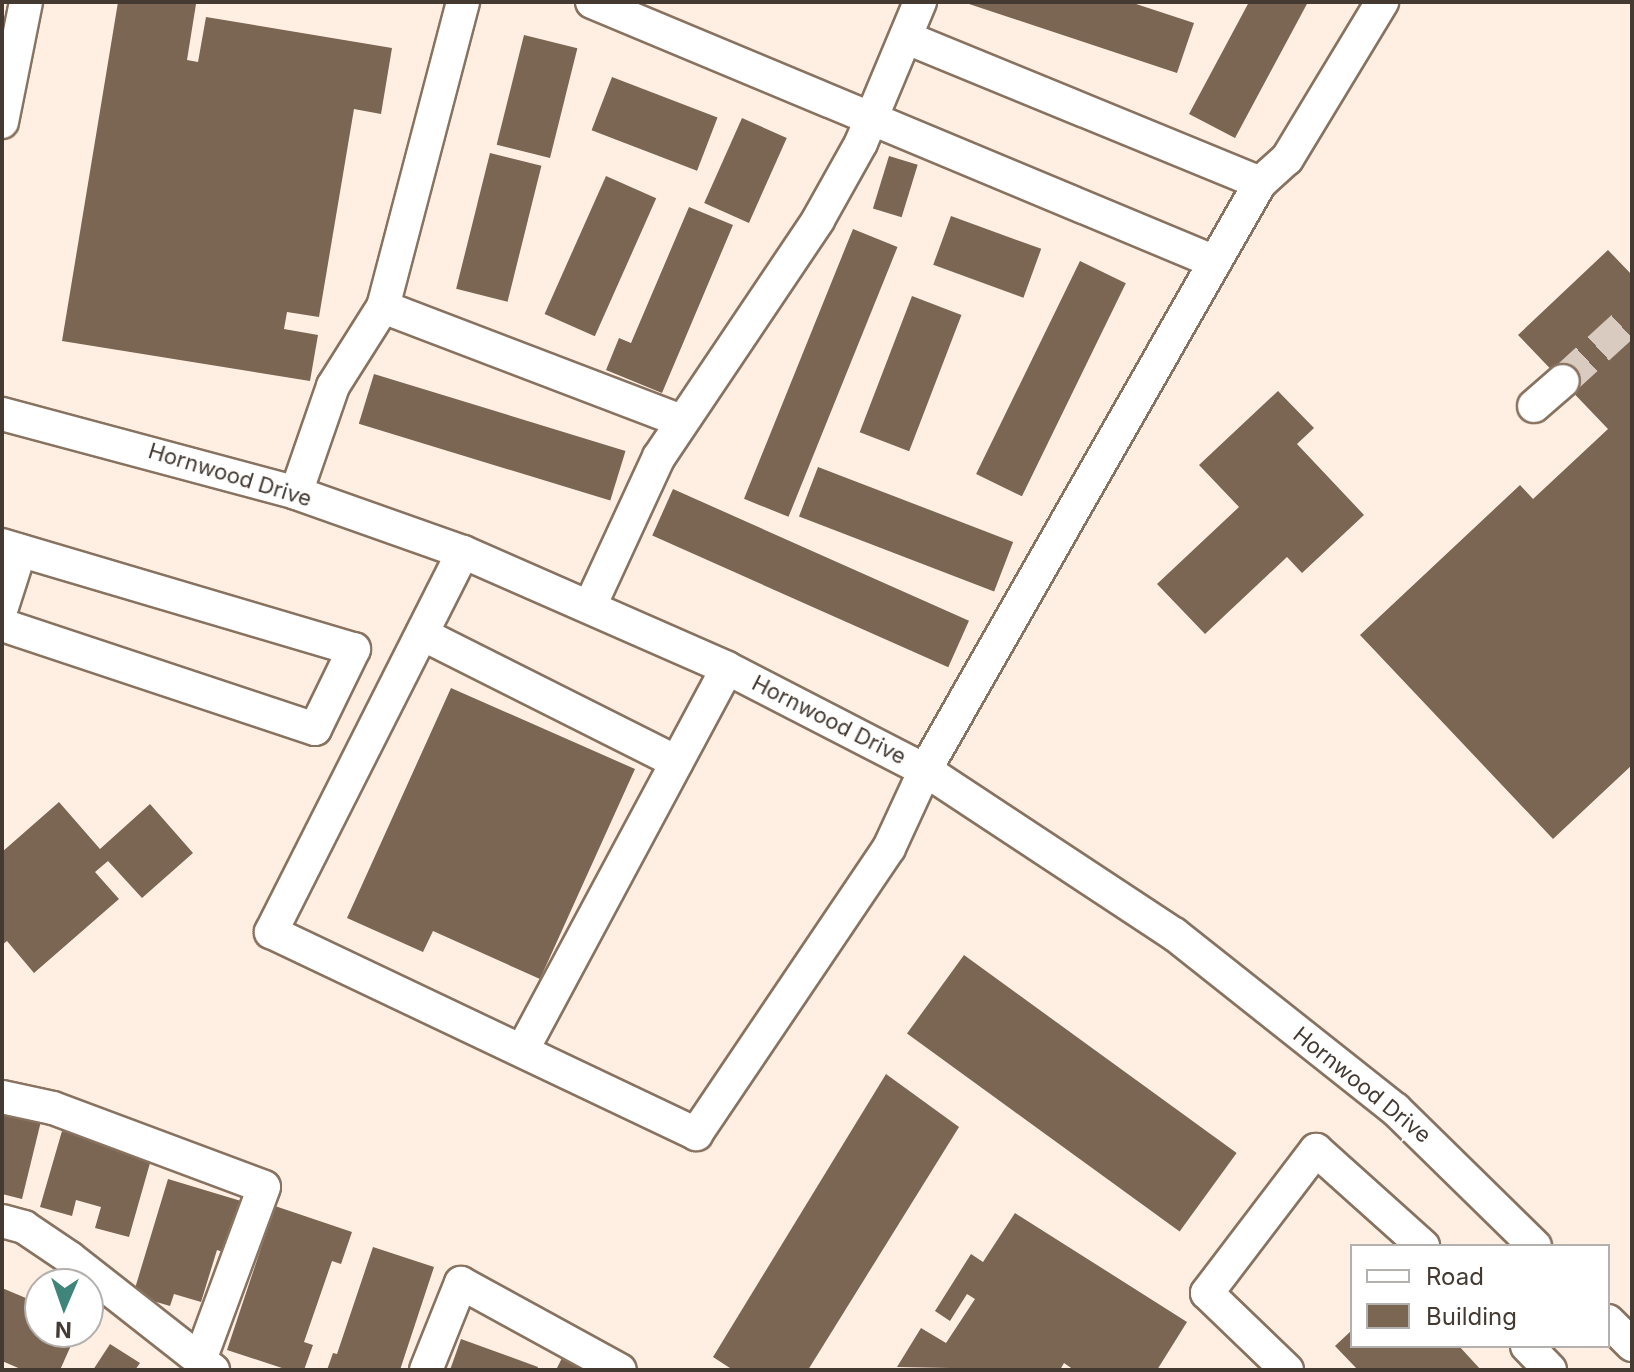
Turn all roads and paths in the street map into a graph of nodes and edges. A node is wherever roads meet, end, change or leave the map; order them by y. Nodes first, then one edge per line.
1 (26, 2) edge
2 (463, 2) edge
3 (592, 2) edge
4 (920, 2) edge
5 (1382, 2) edge
6 (907, 38) junction
7 (874, 118) junction
8 (2, 122) edge
9 (1260, 183) junction
10 (1215, 262) junction
11 (383, 307) junction
12 (1563, 381) tunnel mouth
13 (1534, 406) dead end
14 (2, 414) edge
15 (682, 421) junction
16 (296, 493) junction
17 (11, 548) edge
18 (463, 552) junction
19 (590, 606) junction
20 (2, 607) edge
21 (2, 625) edge
22 (422, 634) junction
23 (727, 668) junction
24 (677, 762) junction
25 (925, 770) junction
26 (523, 1049) junction
27 (2, 1097) edge
28 (2, 1221) edge
29 (1421, 1244) edge
30 (1533, 1244) edge
31 (1610, 1323) edge
32 (1632, 1345) edge
33 (1529, 1348) edge
34 (206, 1365) edge
35 (426, 1370) edge
36 (620, 1370) edge
37 (1287, 1370) edge
38 (1550, 1370) edge

1 - 8 street
2 - 11 street
3 - 7 street
4 - 6 street
5 - 9 street
6 - 7 street
6 - 9 street
7 - 10 street
7 - 15 street
9 - 10 street
10 - 25 street
11 - 15 street
11 - 16 street
12 - 13 street
14 - 16 street, Hornwood Drive
15 - 19 street
16 - 18 street, Hornwood Drive
17 - 20 street
17 - 21 street
18 - 19 street, Hornwood Drive
18 - 22 street
19 - 23 street, Hornwood Drive
22 - 24 street
22 - 26 street
23 - 24 street
23 - 25 street, Hornwood Drive
24 - 26 street
25 - 26 street
25 - 30 street, Hornwood Drive
27 - 34 street
28 - 34 street
29 - 37 street
31 - 32 street
33 - 38 street
35 - 36 street

